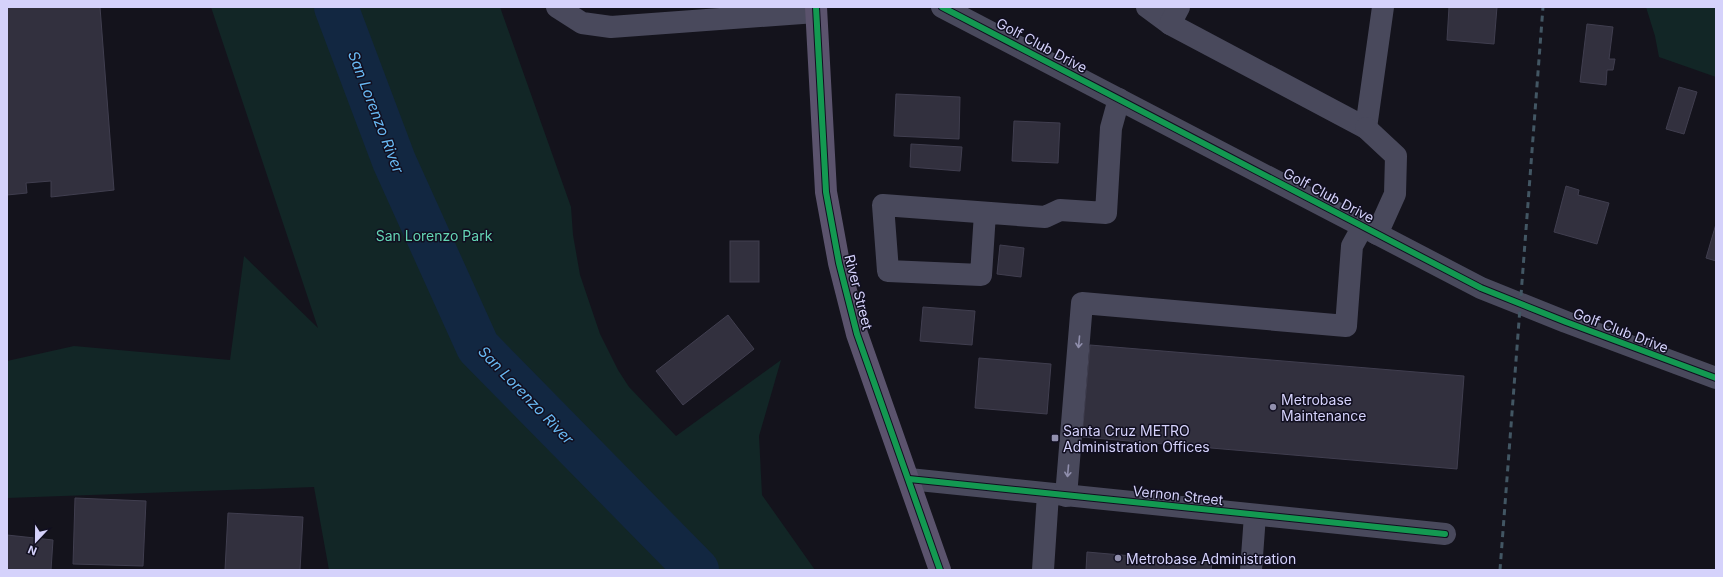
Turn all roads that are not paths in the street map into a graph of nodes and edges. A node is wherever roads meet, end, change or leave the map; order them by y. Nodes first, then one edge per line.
1 (557, 7) edge
2 (942, 7) edge
3 (1147, 7) edge
4 (1383, 7) edge
5 (816, 10) edge
6 (1175, 16) edge
7 (1119, 99) junction
8 (1366, 128) junction
9 (985, 213) junction
10 (1370, 230) junction
11 (1716, 378) edge
12 (909, 479) junction
13 (1057, 495) junction
14 (1255, 515) junction
15 (1445, 534) dead end
16 (940, 570) edge
17 (1042, 570) edge
18 (1251, 570) edge

1 - 5 street
2 - 7 street, Golf Club Drive
3 - 6 street
4 - 8 street
5 - 12 main road, River Street
6 - 8 street
7 - 9 street
7 - 10 street, Golf Club Drive
8 - 10 street
9 - 9 street
10 - 11 street, Golf Club Drive
10 -> 13 street
12 - 13 street, Vernon Street
12 - 16 main road, River Street
13 - 14 street, Vernon Street
13 - 17 street
14 - 15 street, Vernon Street
14 - 18 street

